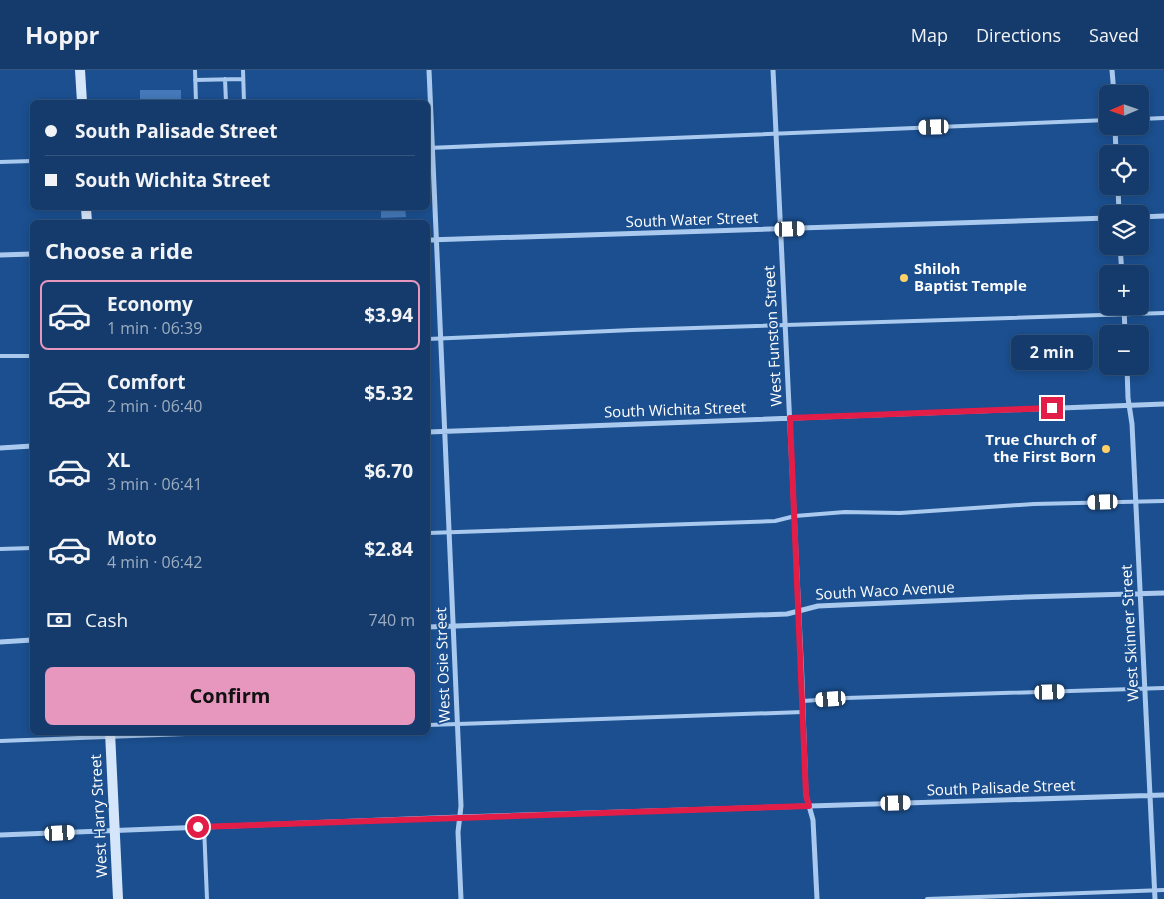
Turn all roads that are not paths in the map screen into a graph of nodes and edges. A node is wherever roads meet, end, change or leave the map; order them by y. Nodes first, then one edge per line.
1 (80, 70) edge
2 (195, 70) edge
3 (243, 70) edge
4 (429, 70) edge
5 (773, 70) edge
6 (1112, 70) edge
7 (243, 78) junction
8 (225, 79) junction
9 (195, 80) junction
10 (1113, 85) edge
11 (82, 100) edge
12 (196, 100) edge
13 (226, 100) edge
14 (244, 100) edge
15 (429, 100) edge
16 (1164, 118) edge
17 (1149, 119) edge
18 (1099, 120) edge
19 (776, 133) junction
20 (430, 148) edge
21 (30, 161) edge
22 (0, 162) edge
23 (1164, 216) edge
24 (1149, 217) edge
25 (1099, 218) edge
26 (780, 230) junction
27 (430, 240) edge
28 (437, 240) junction
29 (30, 254) edge
30 (0, 255) edge
31 (1149, 313) edge
32 (1164, 313) edge
33 (1099, 315) edge
34 (785, 325) junction
35 (442, 338) junction
36 (430, 339) edge
37 (0, 356) edge
38 (30, 356) edge
39 (1127, 375) edge
40 (1164, 404) edge
41 (1129, 406) junction
42 (790, 418) junction
43 (446, 431) junction
44 (430, 432) edge
45 (30, 446) edge
46 (0, 448) edge
47 (1164, 501) edge
48 (1136, 502) junction
49 (795, 516) junction
50 (430, 533) edge
51 (450, 533) junction
52 (30, 548) edge
53 (0, 549) edge
54 (1164, 593) edge
55 (1141, 594) junction
56 (799, 611) junction
57 (455, 627) junction
58 (430, 628) edge
59 (30, 640) edge
60 (0, 642) edge
61 (1164, 688) edge
62 (1145, 689) junction
63 (803, 701) junction
64 (804, 712) junction
65 (458, 724) junction
66 (430, 725) edge
67 (110, 735) edge
68 (0, 741) edge
69 (1164, 795) edge
70 (1150, 796) junction
71 (809, 806) junction
72 (460, 817) junction
73 (204, 826) junction
74 (114, 830) junction
75 (0, 835) edge
76 (1164, 890) edge
77 (1154, 891) junction
78 (118, 899) edge
79 (207, 899) edge
80 (461, 899) edge
81 (817, 899) edge
82 (927, 899) edge
83 (1155, 899) edge

1 - 11 street
2 - 9 lane
3 - 7 lane
4 - 15 street, West Osie Street
5 - 19 street, West Funston Street
6 - 10 street
7 - 8 lane
7 - 14 lane
8 - 9 lane
8 - 13 lane
9 - 12 lane
16 - 17 lane
18 - 19 lane
19 - 20 lane
19 - 26 street, West Funston Street
20 - 28 street, West Osie Street
21 - 22 lane
23 - 24 street
25 - 26 street, South Water Street
26 - 28 street, South Water Street
26 - 34 street, West Funston Street
27 - 28 street, South Water Street
28 - 35 street, West Osie Street
29 - 30 street
31 - 32 lane
33 - 34 lane
34 - 35 lane
34 - 42 street, West Funston Street
35 - 36 lane
35 - 43 street, West Osie Street
37 - 38 lane
39 - 41 street, West Skinner Street
40 - 41 street, South Wichita Street
41 - 42 street, South Wichita Street
41 - 48 street, West Skinner Street
42 - 43 street, South Wichita Street
42 - 49 street, West Funston Street
43 - 44 street, South Wichita Street
43 - 51 street, West Osie Street
45 - 46 street
47 - 48 lane
48 - 49 lane
48 - 55 street, West Skinner Street
49 - 51 lane
49 - 56 street, West Funston Street
50 - 51 lane
51 - 57 street, West Osie Street
52 - 53 lane
54 - 55 street, South Waco Avenue
55 - 56 street, South Waco Avenue
55 - 62 street, West Skinner Street
56 - 57 street, South Waco Avenue
56 - 63 street, West Funston Street
57 - 58 street, South Waco Avenue
57 - 65 street, West Osie Street
59 - 60 street
61 - 62 lane
62 - 63 lane
62 - 70 street, West Skinner Street
63 - 64 street, West Funston Street
64 - 65 lane
64 - 71 street, West Funston Street
65 - 66 lane
65 - 72 street, West Osie Street
67 - 68 lane
67 - 74 street, West Harry Street
69 - 70 street, South Palisade Street
70 - 71 street, South Palisade Street
70 - 77 street, West Skinner Street
71 - 72 street, South Palisade Street
71 - 81 street, West Funston Street
72 - 73 street, South Palisade Street
72 - 80 street, West Osie Street
73 - 74 street, South Palisade Street
73 - 79 lane
74 - 75 street, South Palisade Street
74 - 78 street, West Harry Street
76 - 77 lane
77 - 82 lane
77 - 83 street, West Skinner Street

